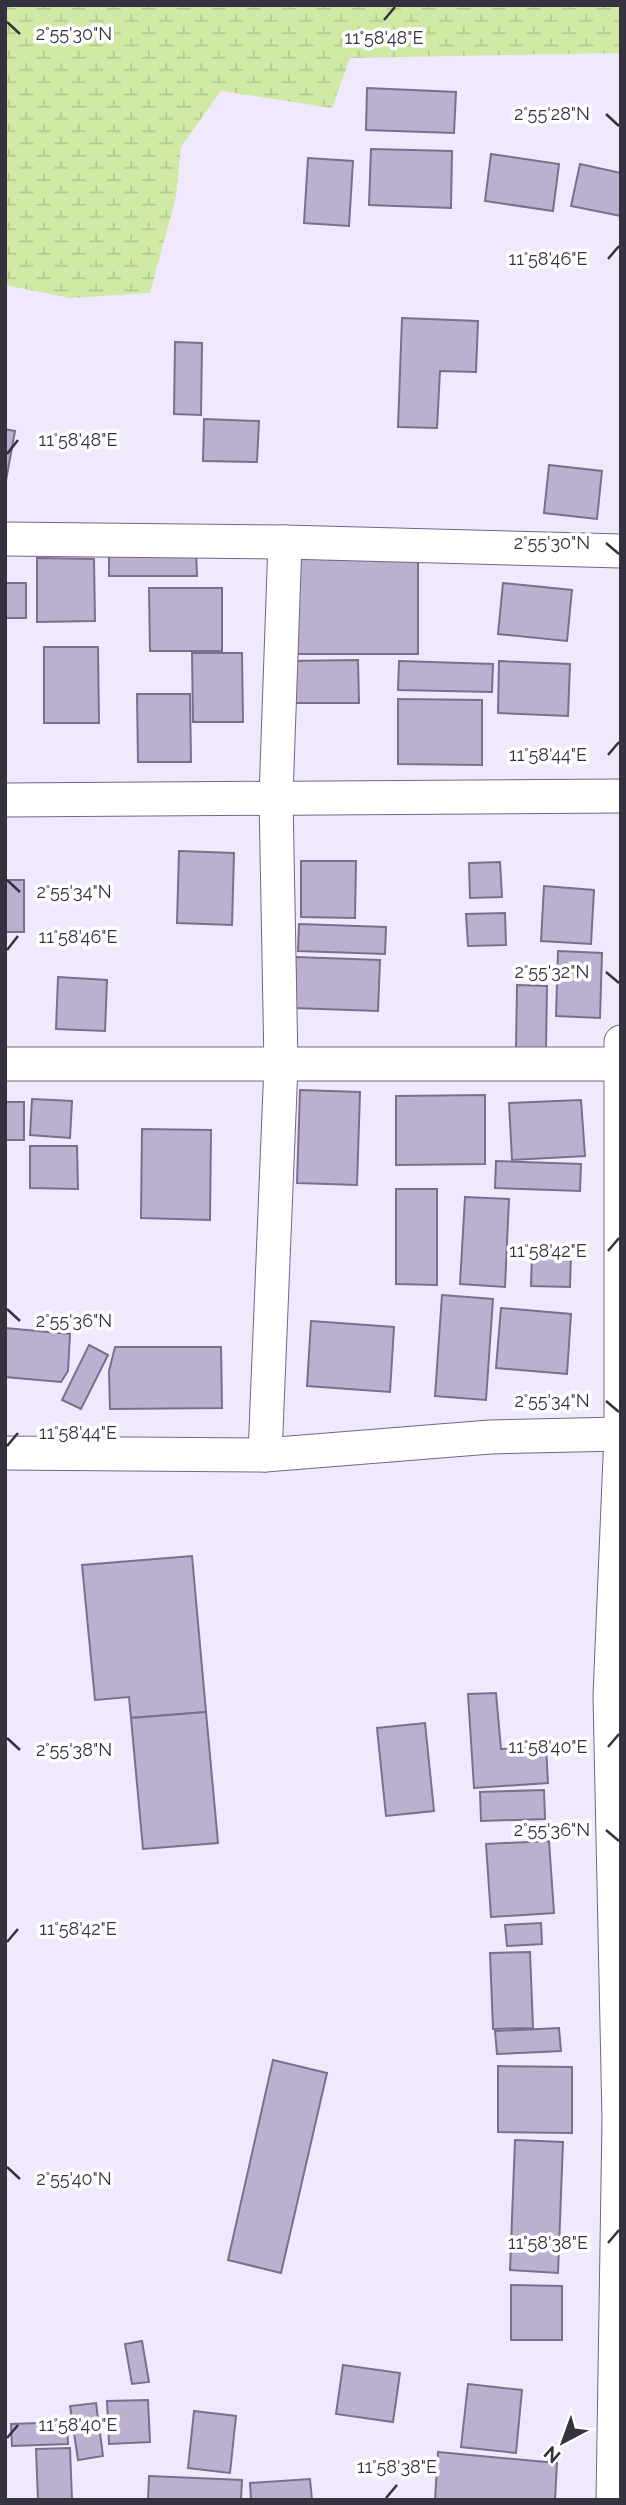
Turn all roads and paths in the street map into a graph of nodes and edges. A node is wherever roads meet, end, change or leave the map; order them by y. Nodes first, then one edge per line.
1 (5, 540) edge
2 (285, 542) junction
3 (621, 551) edge
4 (621, 796) edge
5 (276, 797) junction
6 (5, 800) edge
7 (621, 1042) edge
8 (620, 1063) edge
9 (5, 1064) edge
10 (281, 1065) junction
11 (621, 1434) edge
12 (5, 1453) edge
13 (265, 1455) junction
14 (615, 1697) edge
15 (613, 2500) edge

1 - 2 street
2 - 3 street
2 - 5 street
4 - 5 street
5 - 6 street
5 - 10 street
7 - 8 street
8 - 10 street
8 - 11 street
9 - 10 street
10 - 13 street
11 - 13 street
11 - 14 street
12 - 13 street
14 - 15 street

